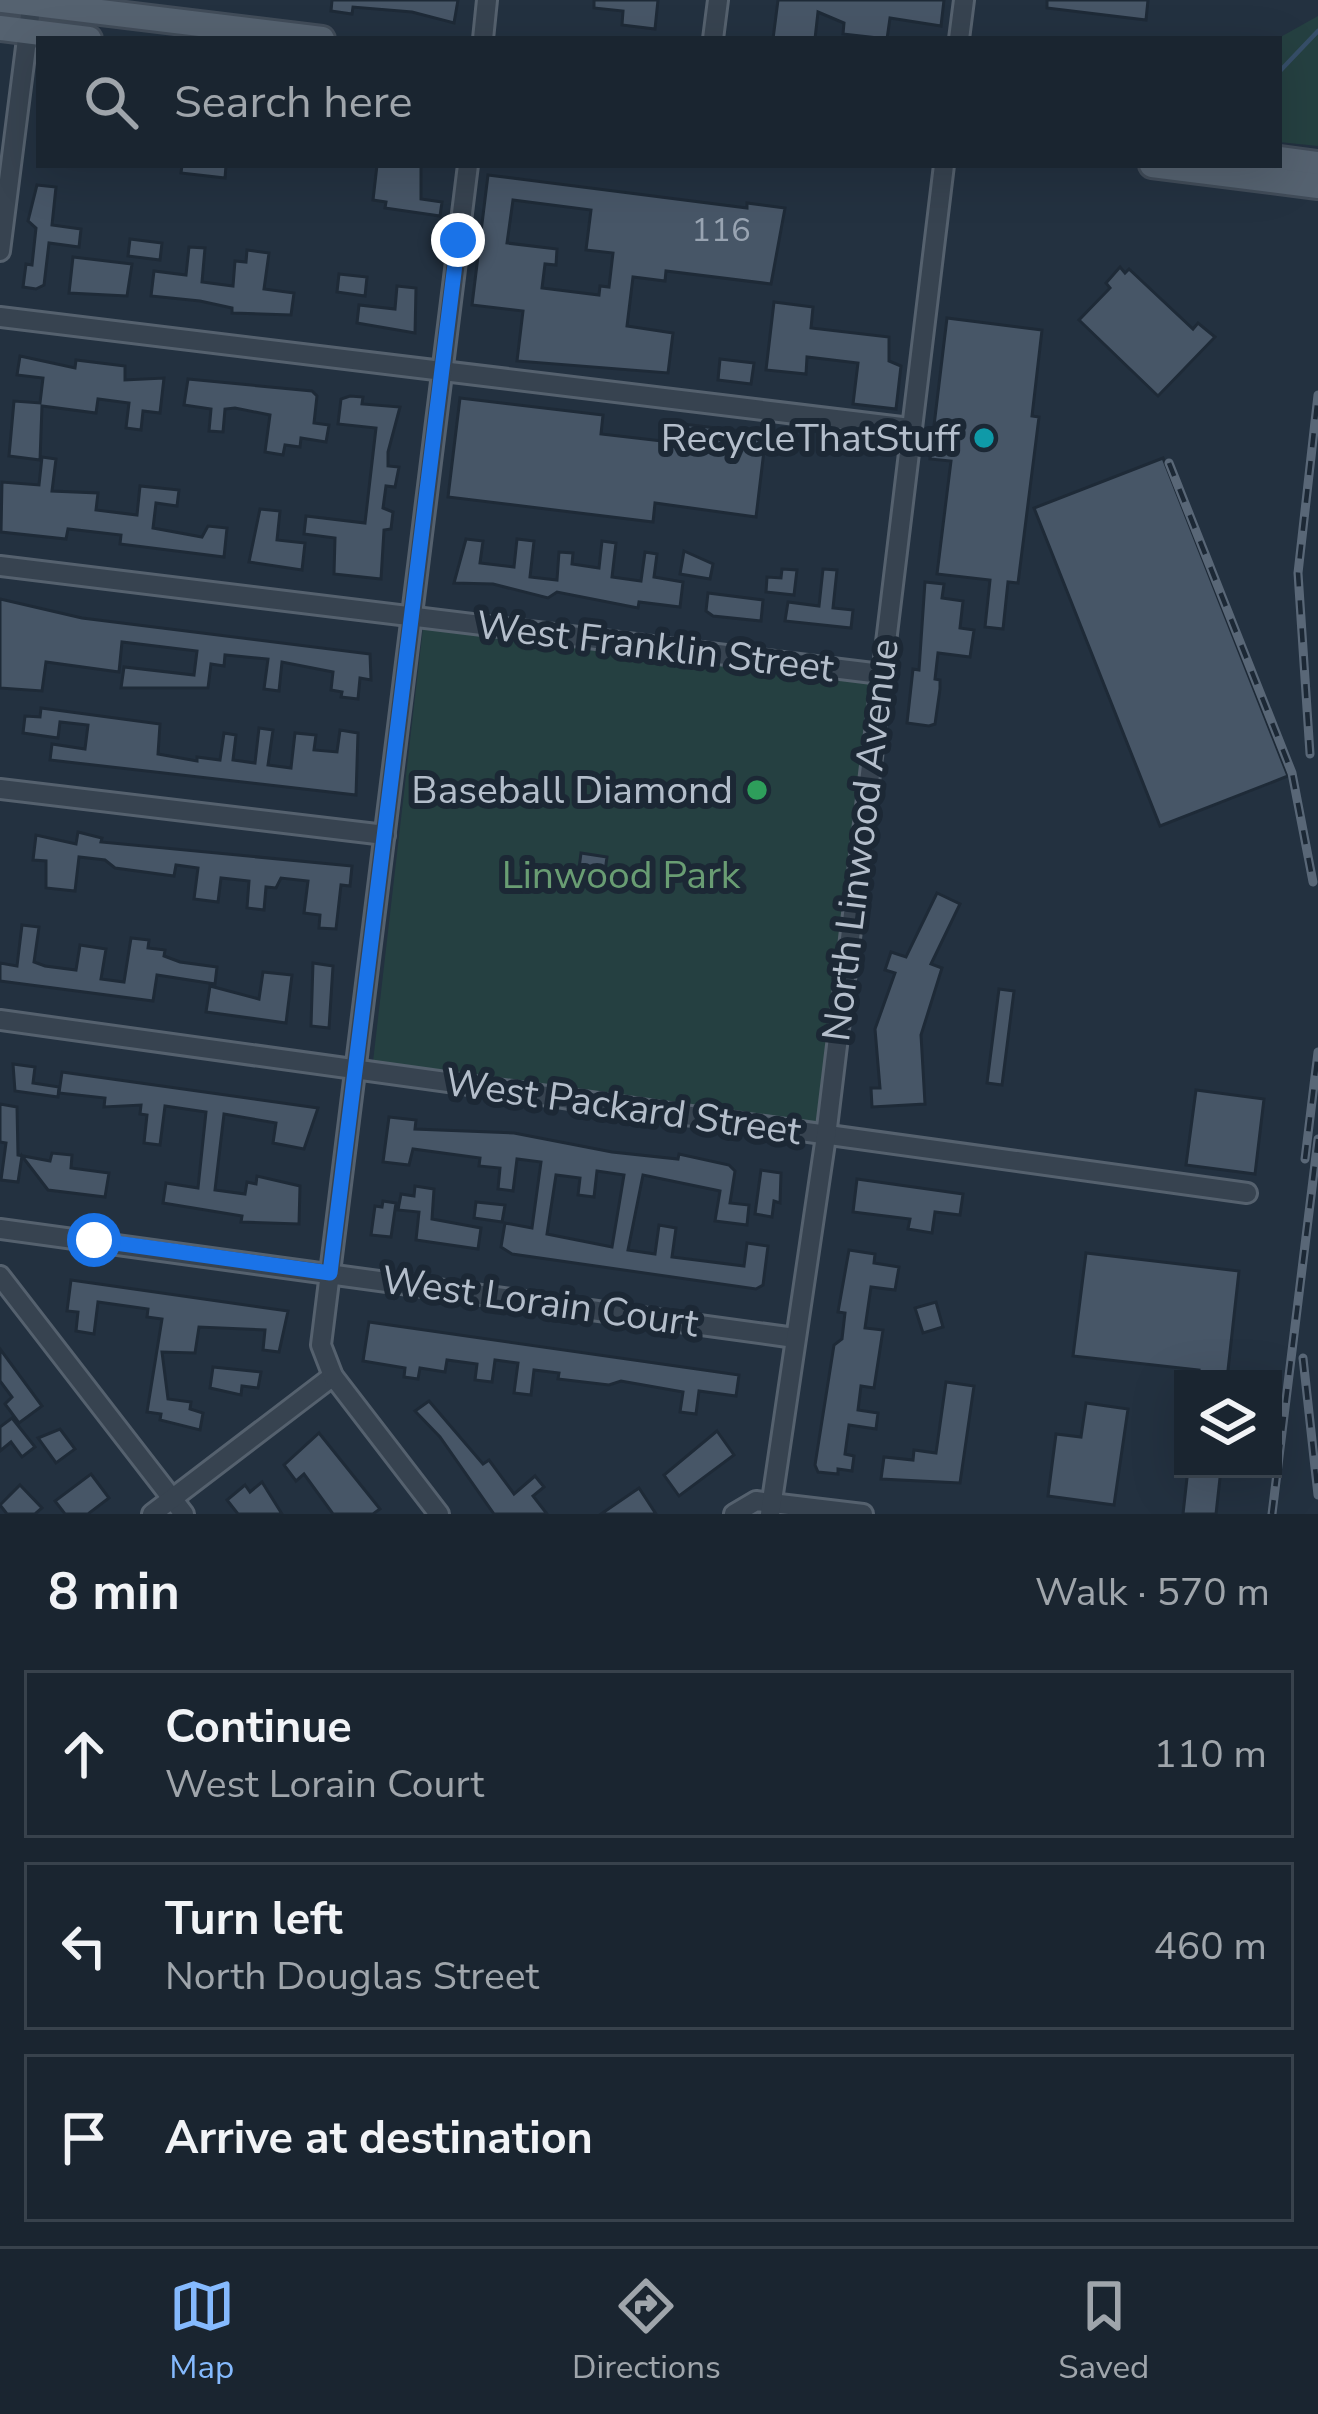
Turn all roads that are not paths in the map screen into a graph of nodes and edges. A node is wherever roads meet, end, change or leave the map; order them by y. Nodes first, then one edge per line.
1 (3, 0) edge
2 (488, 0) edge
3 (718, 0) edge
4 (964, 0) edge
5 (30, 13) edge
6 (0, 28) edge
7 (82, 36) edge
8 (288, 36) edge
9 (483, 36) edge
10 (713, 36) edge
11 (959, 36) edge
12 (1282, 159) edge
13 (1318, 164) edge
14 (468, 168) edge
15 (944, 168) edge
16 (1176, 168) edge
17 (1318, 186) edge
18 (0, 251) edge
19 (0, 317) edge
20 (442, 373) junction
21 (910, 428) junction
22 (0, 566) edge
23 (412, 617) junction
24 (881, 674) junction
25 (0, 789) edge
26 (385, 835) junction
27 (0, 1019) edge
28 (359, 1069) junction
29 (826, 1136) junction
30 (1247, 1192) dead end
31 (0, 1229) edge
32 (330, 1273) junction
33 (0, 1276) edge
34 (795, 1338) junction
35 (332, 1376) junction
36 (178, 1506) edge
37 (771, 1508) edge
38 (152, 1514) edge
39 (440, 1514) edge
40 (734, 1514) edge
41 (863, 1514) edge

1 - 5 main road
2 - 9 street
3 - 10 street
4 - 11 street
5 - 6 main road
5 - 7 main road
5 - 8 main road
5 - 18 street
12 - 13 main road
14 - 20 street
15 - 21 street, North Linwood Avenue
16 - 17 main road
19 - 20 street
20 - 21 street
20 - 23 street
21 - 24 street, North Linwood Avenue
22 - 23 street, West Franklin Street
23 - 24 street, West Franklin Street
23 - 26 street
24 - 29 street, North Linwood Avenue
25 - 26 street
26 - 28 street
27 - 28 street, West Packard Street
28 - 29 street, West Packard Street
28 - 32 street
29 - 30 street, West Packard Street
29 - 34 street, North Linwood Avenue
31 - 32 street, West Lorain Court
32 - 34 street, West Lorain Court
32 - 35 street
33 - 36 street
34 - 37 street, North Linwood Avenue
35 - 36 street
35 - 39 street
36 - 38 street
37 - 40 street
37 - 41 street

